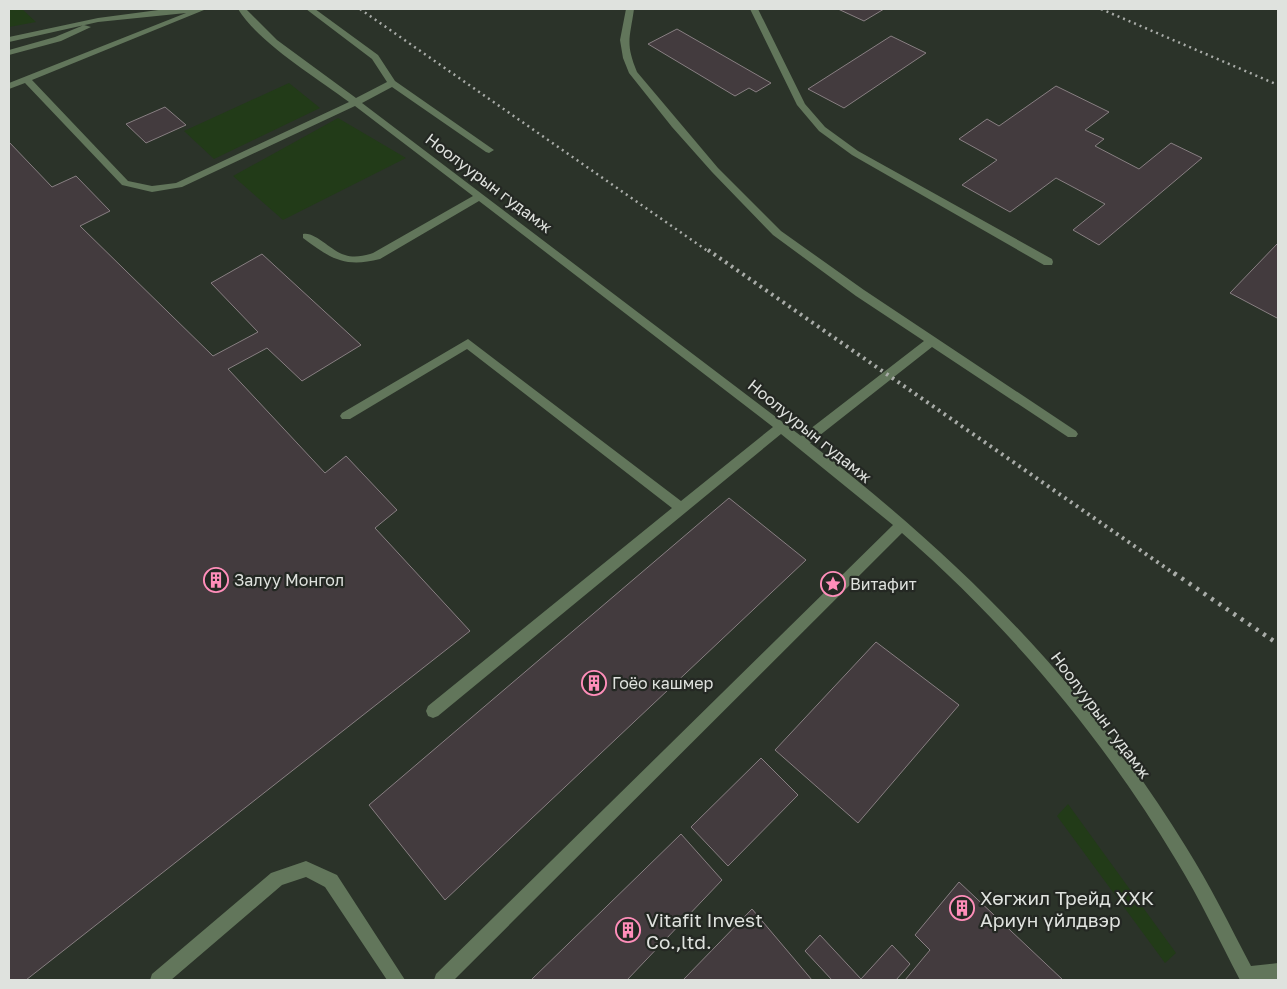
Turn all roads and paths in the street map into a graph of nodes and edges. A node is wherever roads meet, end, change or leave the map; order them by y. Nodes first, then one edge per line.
1 (202, 9) edge
2 (242, 9) edge
3 (310, 9) edge
4 (630, 9) edge
5 (754, 9) edge
6 (104, 19) junction
7 (9, 39) edge
8 (9, 53) edge
9 (26, 79) junction
10 (392, 83) junction
11 (9, 86) edge
12 (356, 102) junction
13 (489, 150) dead end
14 (480, 196) junction
15 (307, 236) dead end
16 (1048, 262) dead end
17 (932, 341) junction
18 (346, 416) dead end
19 (781, 427) junction
20 (1072, 434) dead end
21 (802, 443) junction
22 (681, 508) junction
23 (901, 525) junction
24 (433, 711) dead end
25 (1278, 971) edge
26 (1248, 978) edge
27 (158, 980) edge
28 (397, 980) edge
29 (442, 980) edge

1 - 6 street
1 - 9 street
2 - 12 street, Ноолуурын гудамж
3 - 10 street
4 - 17 street
5 - 16 street
6 - 7 street
6 - 8 street
9 - 11 street
9 - 12 street
10 - 12 street
10 - 13 street
12 - 14 street, Ноолуурын гудамж
14 - 15 street
14 - 19 street, Ноолуурын гудамж
17 - 20 street
17 - 21 street
18 - 22 street
19 - 21 street, Ноолуурын гудамж
19 - 22 street
21 - 23 street, Ноолуурын гудамж
22 - 24 street
23 - 26 street, Ноолуурын гудамж
23 - 29 street
25 - 26 street
27 - 28 street

